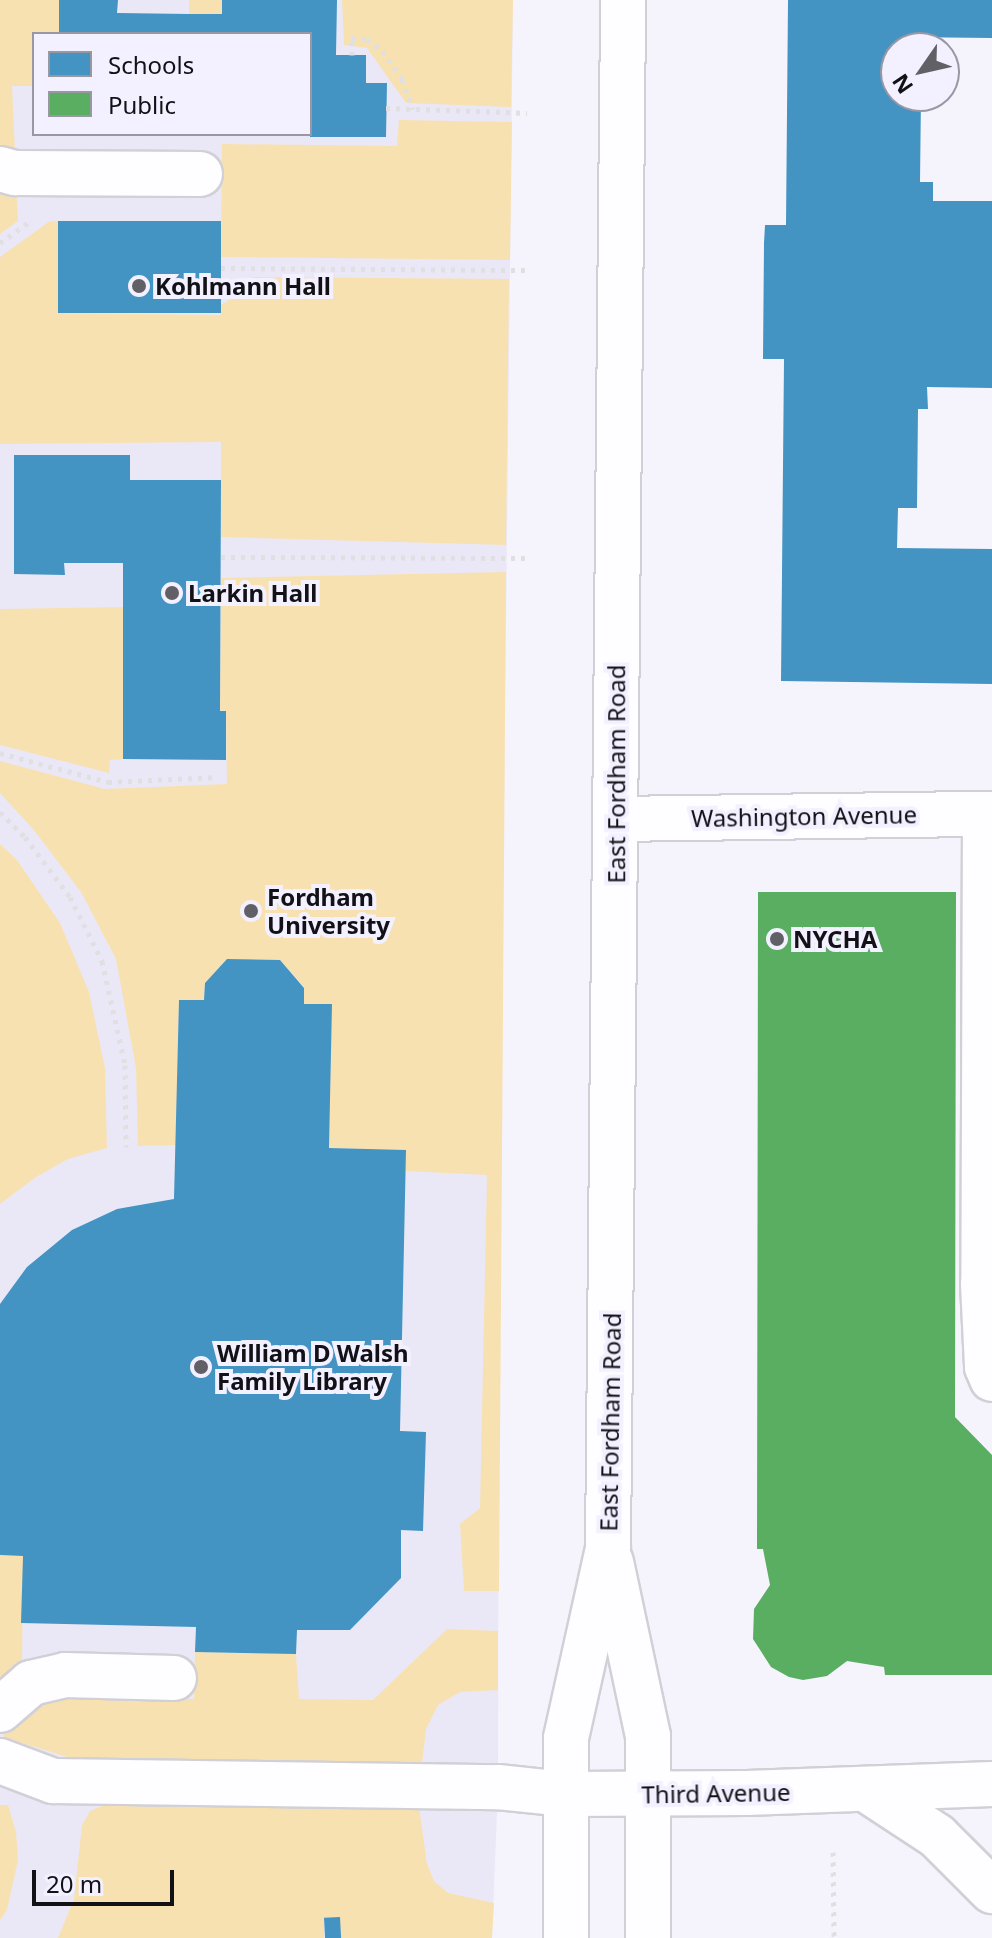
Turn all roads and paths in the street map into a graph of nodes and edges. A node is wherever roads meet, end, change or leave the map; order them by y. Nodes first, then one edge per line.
1 (623, 0) edge
2 (352, 55) dead end
3 (386, 108) dead end
4 (413, 109) junction
5 (527, 113) dead end
6 (0, 169) edge
7 (200, 174) dead end
8 (30, 221) dead end
9 (0, 243) edge
10 (221, 268) dead end
11 (525, 270) dead end
12 (221, 557) dead end
13 (525, 558) dead end
14 (0, 753) edge
15 (218, 777) dead end
16 (0, 812) edge
17 (988, 814) edge
18 (615, 819) junction
19 (126, 1147) dead end
20 (992, 1379) edge
21 (608, 1548) junction
22 (174, 1678) dead end
23 (0, 1710) edge
24 (0, 1761) edge
25 (0, 1781) edge
26 (53, 1781) junction
27 (992, 1784) edge
28 (867, 1790) junction
29 (566, 1794) junction
30 (649, 1794) junction
31 (833, 1852) dead end
32 (989, 1881) edge
33 (566, 1938) edge
34 (648, 1938) edge
35 (834, 1938) edge

1 - 18 main road, East Fordham Road
2 - 4 path
3 - 4 path
4 - 5 path
6 - 7 main road
8 - 9 path
10 - 11 path
12 - 13 path
14 - 15 path
16 - 19 path
17 - 18 main road, Washington Avenue
17 - 20 main road
18 - 21 main road, East Fordham Road
21 - 29 main road, East Fordham Road
21 - 30 main road, East Fordham Road
22 - 23 main road
24 - 26 main road
25 - 26 main road, Third Avenue
26 - 29 main road, Third Avenue
27 - 28 main road, Third Avenue
28 - 30 main road, Third Avenue
28 - 32 main road
29 - 30 main road, Third Avenue
29 - 33 main road, East Fordham Road
30 - 34 main road, East Fordham Road
31 - 35 path

